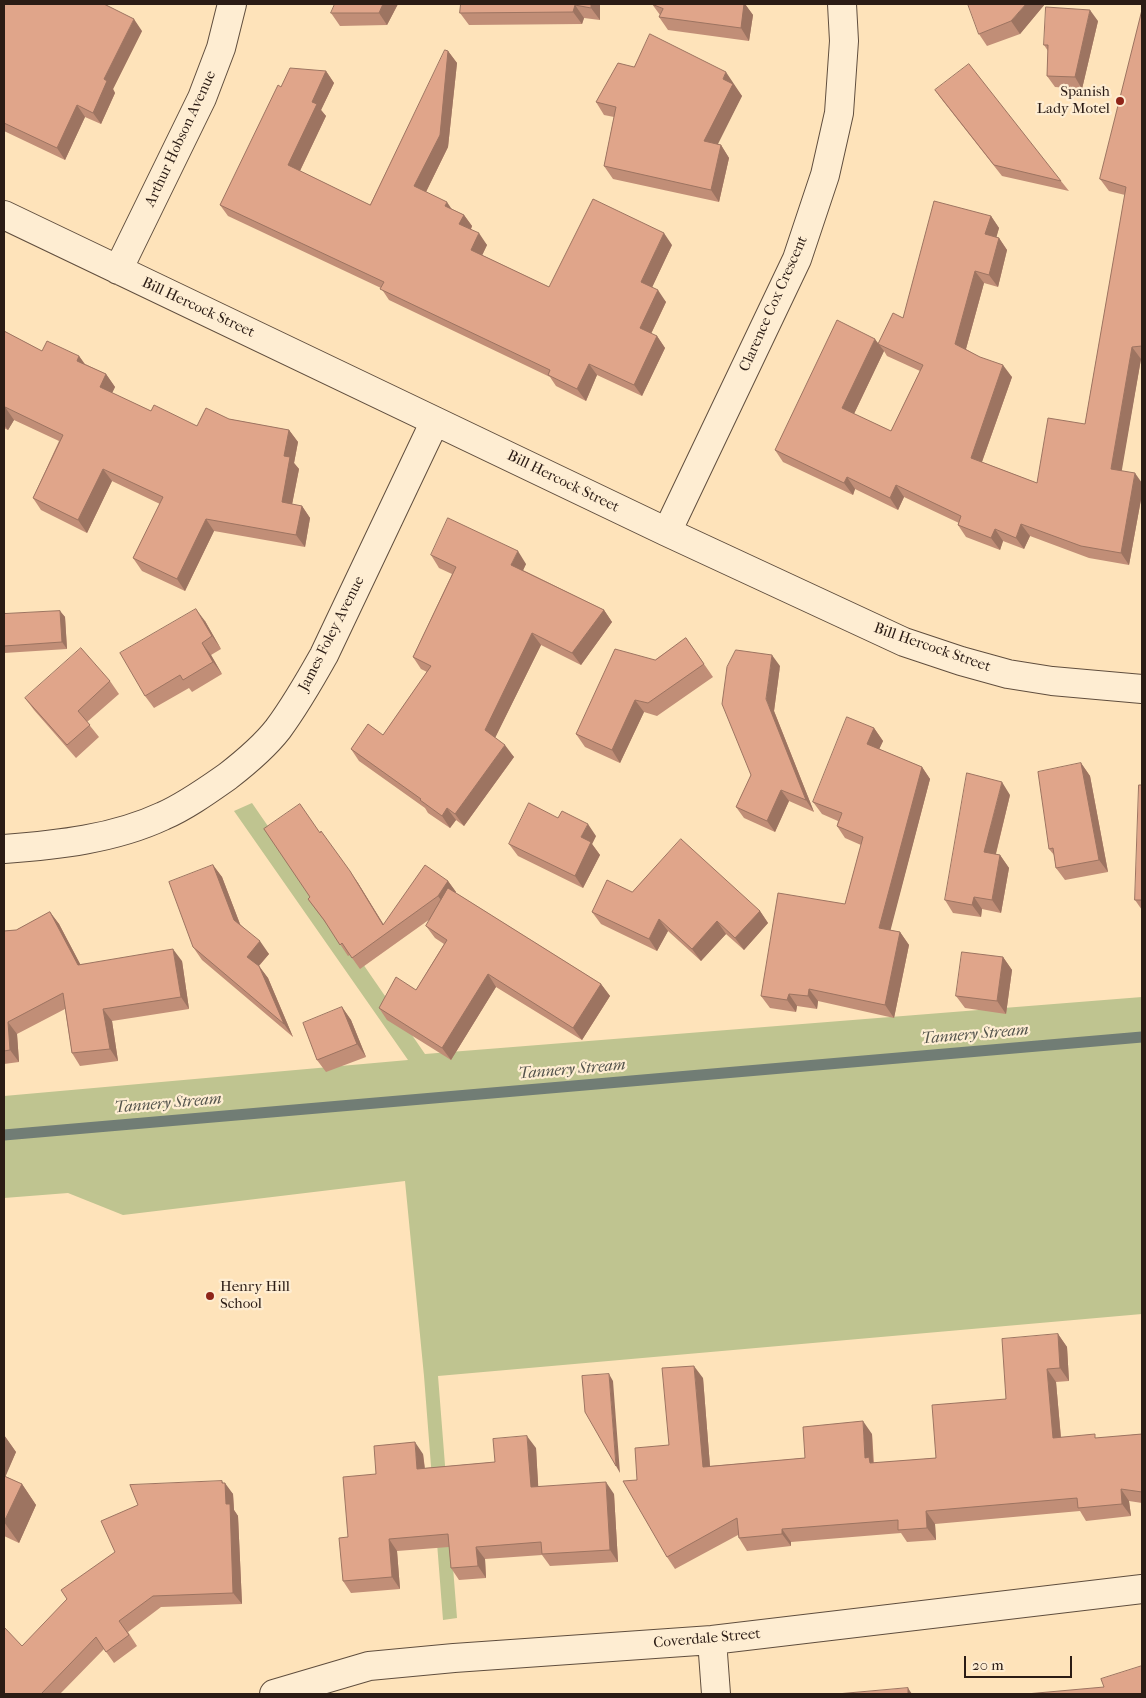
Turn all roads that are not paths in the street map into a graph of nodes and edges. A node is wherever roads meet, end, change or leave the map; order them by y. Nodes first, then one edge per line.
1 (232, 4) edge
2 (842, 4) edge
3 (4, 215) edge
4 (118, 270) junction
5 (435, 420) junction
6 (667, 532) junction
7 (1142, 688) edge
8 (4, 849) edge
9 (1142, 1589) edge
10 (712, 1640) junction
11 (274, 1694) edge
12 (716, 1694) edge

1 - 4 street, Arthur Hobson Avenue
2 - 6 street, Clarence Cox Crescent
3 - 4 street, Bill Hercock Street
4 - 5 street, Bill Hercock Street
5 - 6 street, Bill Hercock Street
5 - 8 street, James Foley Avenue
6 - 7 street, Bill Hercock Street
9 - 10 street, Coverdale Street
10 - 11 street, Coverdale Street
10 - 12 street

